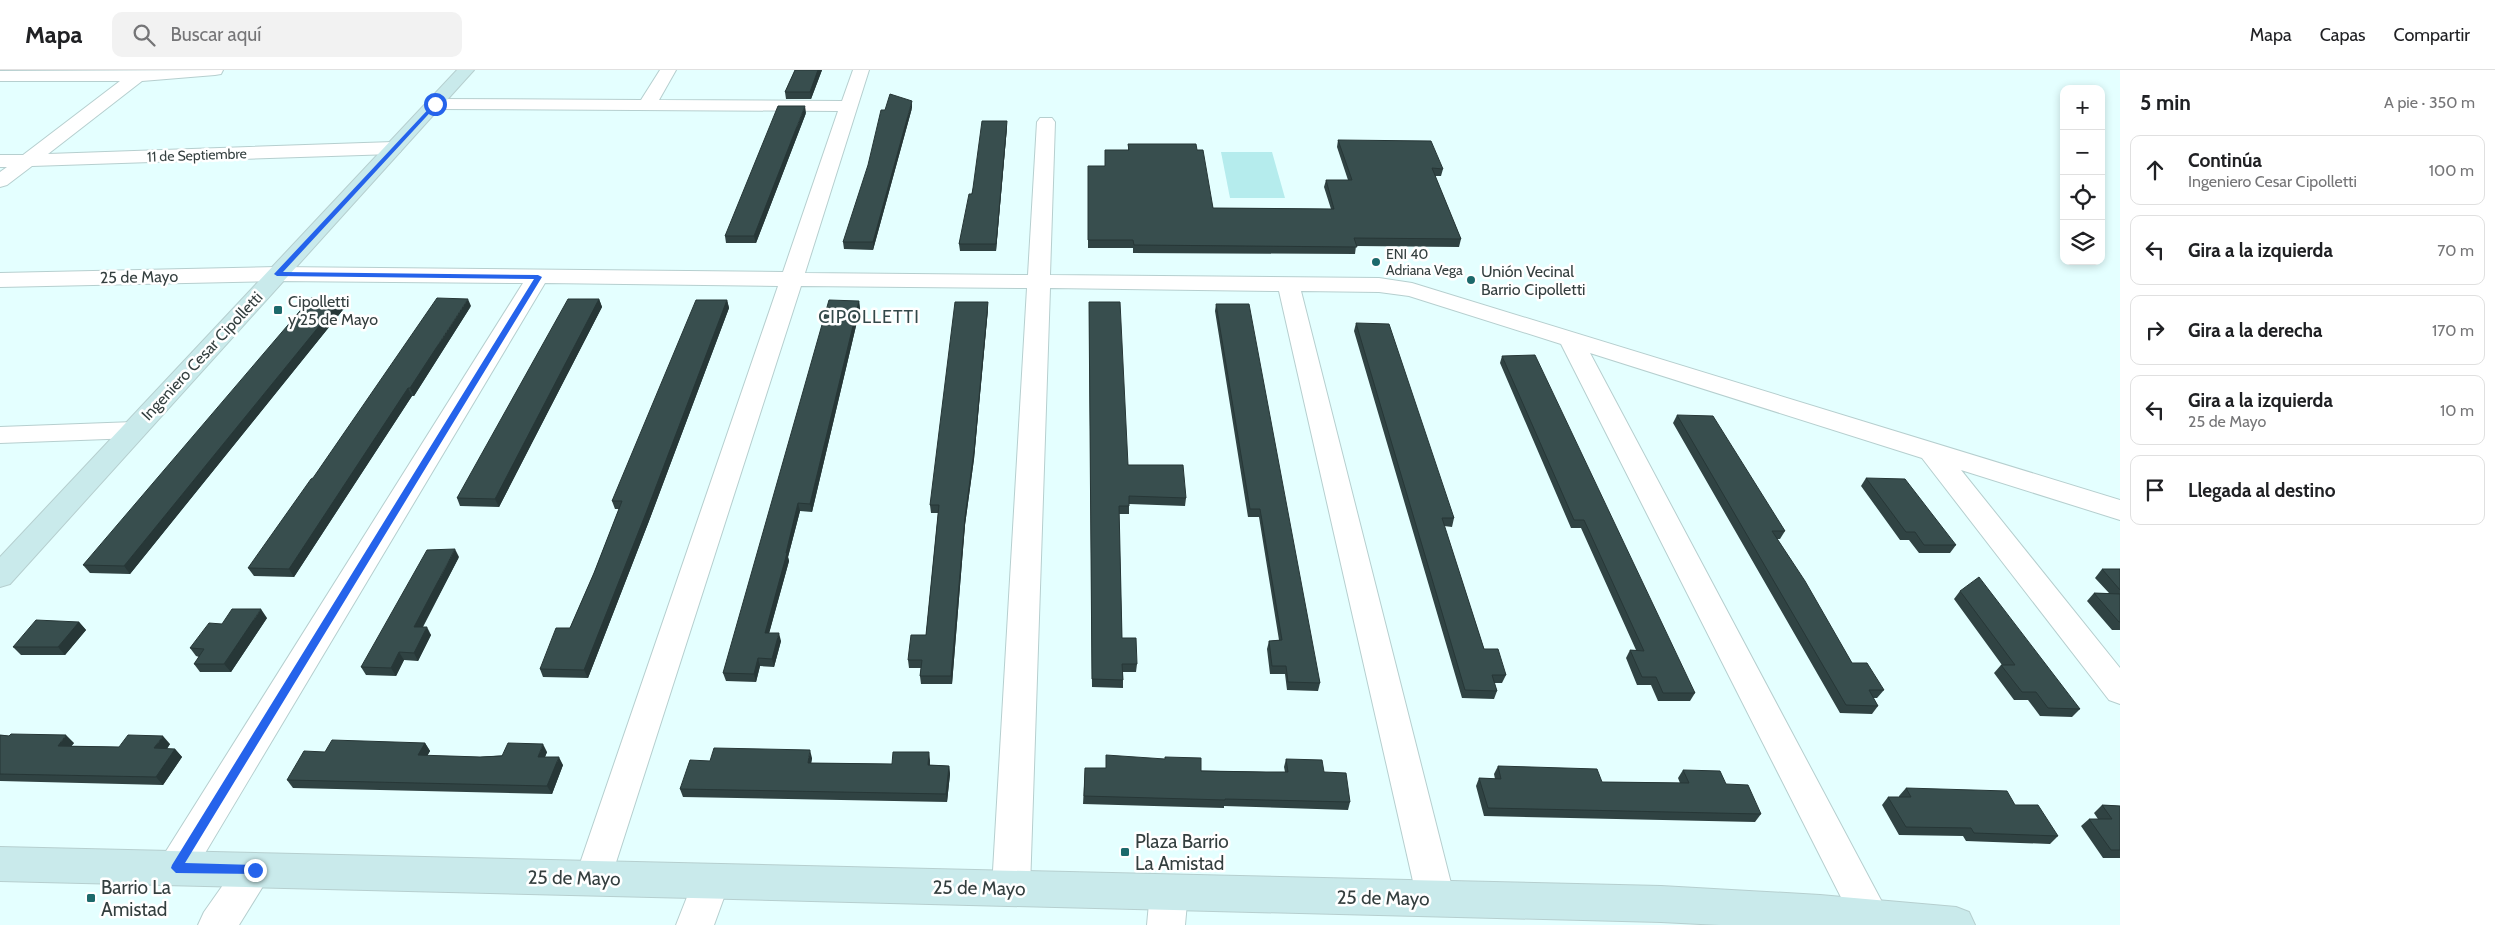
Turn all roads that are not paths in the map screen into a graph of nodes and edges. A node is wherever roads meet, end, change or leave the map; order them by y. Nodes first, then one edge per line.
1 (215, 70) edge
2 (466, 70) edge
3 (668, 70) edge
4 (861, 70) edge
5 (142, 73) edge
6 (0, 76) edge
7 (435, 104) junction
8 (646, 105) junction
9 (849, 106) junction
10 (1046, 122) dead end
11 (394, 148) junction
12 (0, 161) edge
13 (26, 161) junction
14 (0, 181) edge
15 (277, 274) junction
16 (538, 277) junction
17 (792, 279) junction
18 (0, 280) edge
19 (1038, 281) junction
20 (1288, 283) junction
21 (1571, 340) junction
22 (134, 430) junction
23 (0, 434) edge
24 (1932, 452) junction
25 (2120, 510) edge
26 (0, 576) edge
27 (2120, 691) edge
28 (0, 864) edge
29 (176, 868) junction
30 (255, 870) junction
31 (593, 878) junction
32 (711, 881) junction
33 (1011, 888) junction
34 (1436, 899) junction
35 (1168, 909) edge
36 (1871, 917) junction
37 (218, 925) edge
38 (695, 925) edge
39 (1956, 925) edge

1 - 5 street
2 - 7 street, Ingeniero Cesar Cipolletti
3 - 8 street
4 - 9 street
5 - 6 street
5 - 13 street
7 - 8 street
7 - 11 street, Ingeniero Cesar Cipolletti
8 - 9 street
9 - 17 street
10 - 19 street
11 - 13 street, 11 de Septiembre
11 - 15 street, Ingeniero Cesar Cipolletti
12 - 13 street, 11 de Septiembre
13 - 14 street
15 - 16 street, 25 de Mayo
15 - 18 street, 25 de Mayo
15 - 22 street, Ingeniero Cesar Cipolletti
16 - 17 street, 25 de Mayo
16 - 29 street
17 - 19 street, 25 de Mayo
17 - 31 street
19 - 20 street, 25 de Mayo
19 - 33 street
20 - 21 street, 25 de Mayo
20 - 34 street
21 - 24 street, 25 de Mayo
21 - 36 street
22 - 23 street
22 - 26 street, Ingeniero Cesar Cipolletti
24 - 25 street, 25 de Mayo
24 - 27 street
28 - 29 street, 25 de Mayo
29 - 30 street, 25 de Mayo
30 - 31 street, 25 de Mayo
30 - 37 street
31 - 32 street, 25 de Mayo
32 - 33 street, 25 de Mayo
32 - 38 street
33 - 35 street, 25 de Mayo
34 - 35 street, 25 de Mayo
34 - 36 street, 25 de Mayo
36 - 39 street, 25 de Mayo

